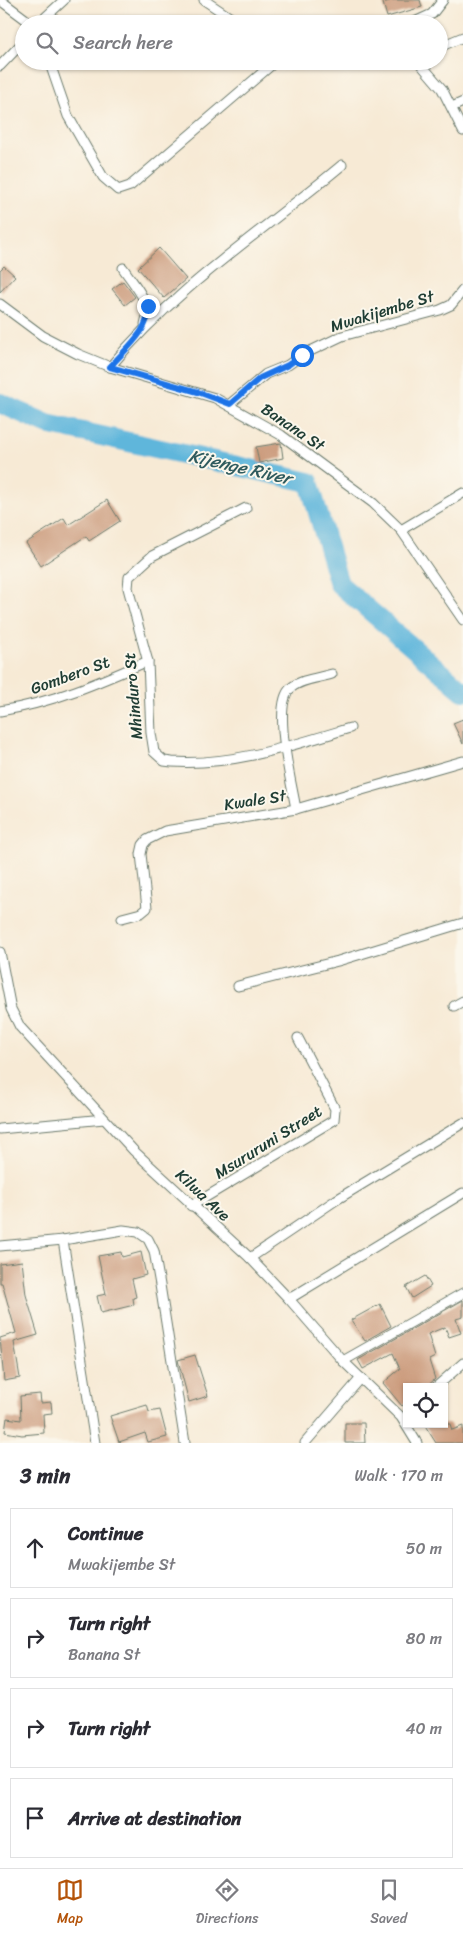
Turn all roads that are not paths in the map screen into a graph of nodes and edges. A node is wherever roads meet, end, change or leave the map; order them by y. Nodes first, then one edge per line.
1 (0, 0) edge
2 (64, 0) edge
3 (204, 0) edge
4 (443, 0) edge
5 (20, 15) edge
6 (48, 15) edge
7 (226, 15) edge
8 (430, 15) edge
9 (463, 37) edge
10 (448, 43) edge
11 (15, 50) edge
12 (1, 64) edge
13 (52, 70) edge
14 (265, 70) edge
15 (426, 70) edge
16 (463, 102) edge
17 (452, 107) junction
18 (463, 131) edge
19 (342, 164) dead end
20 (123, 268) dead end
21 (463, 290) edge
22 (0, 304) edge
23 (144, 327) junction
24 (110, 367) junction
25 (230, 404) junction
26 (463, 493) edge
27 (246, 508) dead end
28 (400, 530) junction
29 (463, 620) edge
30 (148, 661) junction
31 (332, 674) dead end
32 (0, 711) edge
33 (350, 728) dead end
34 (287, 748) junction
35 (463, 761) edge
36 (296, 808) junction
37 (122, 918) dead end
38 (463, 923) edge
39 (0, 955) edge
40 (238, 986) dead end
41 (463, 1001) edge
42 (454, 1006) dead end
43 (298, 1038) dead end
44 (104, 1118) junction
45 (463, 1123) edge
46 (0, 1129) edge
47 (463, 1193) edge
48 (191, 1206) junction
49 (63, 1240) junction
50 (0, 1246) edge
51 (250, 1258) junction
52 (463, 1293) edge
53 (289, 1299) junction
54 (343, 1361) junction
55 (463, 1363) edge
56 (361, 1378) junction
57 (440, 1383) edge
58 (403, 1413) edge
59 (410, 1428) edge
60 (95, 1443) edge
61 (185, 1443) edge
62 (305, 1443) edge
63 (417, 1443) edge

1 - 5 street
2 - 6 street
3 - 7 street
4 - 8 street
9 - 10 street
11 - 12 street
13 - 14 street
15 - 17 street
16 - 17 street
17 - 18 street
19 - 23 street
20 - 23 street
21 - 25 street, Mwakijembe St
22 - 24 street, Banana St
23 - 24 street
24 - 25 street, Banana St
25 - 28 street, Banana St
26 - 28 street
27 - 30 street, Mhinduro St
28 - 29 street, Banana St
30 - 32 street, Gombero St
30 - 34 street, Mhinduro St
31 - 34 street
33 - 34 street
34 - 36 street
35 - 36 street, Kwale St
36 - 37 street, Kwale St
38 - 40 street
39 - 44 street, Kilwa Ave
41 - 42 street
43 - 48 street, Msururuni Street
44 - 46 street
44 - 48 street, Kilwa Ave
45 - 51 street
47 - 53 street
48 - 51 street, Kilwa Ave
49 - 50 street
49 - 60 street
49 - 61 street
51 - 53 street, Kilwa Ave
52 - 54 street
53 - 54 street, Kilwa Ave
54 - 56 street, Kilwa Ave
55 - 57 street
56 - 58 street, Kilwa Ave
56 - 62 street
59 - 63 street, Kilwa Ave

